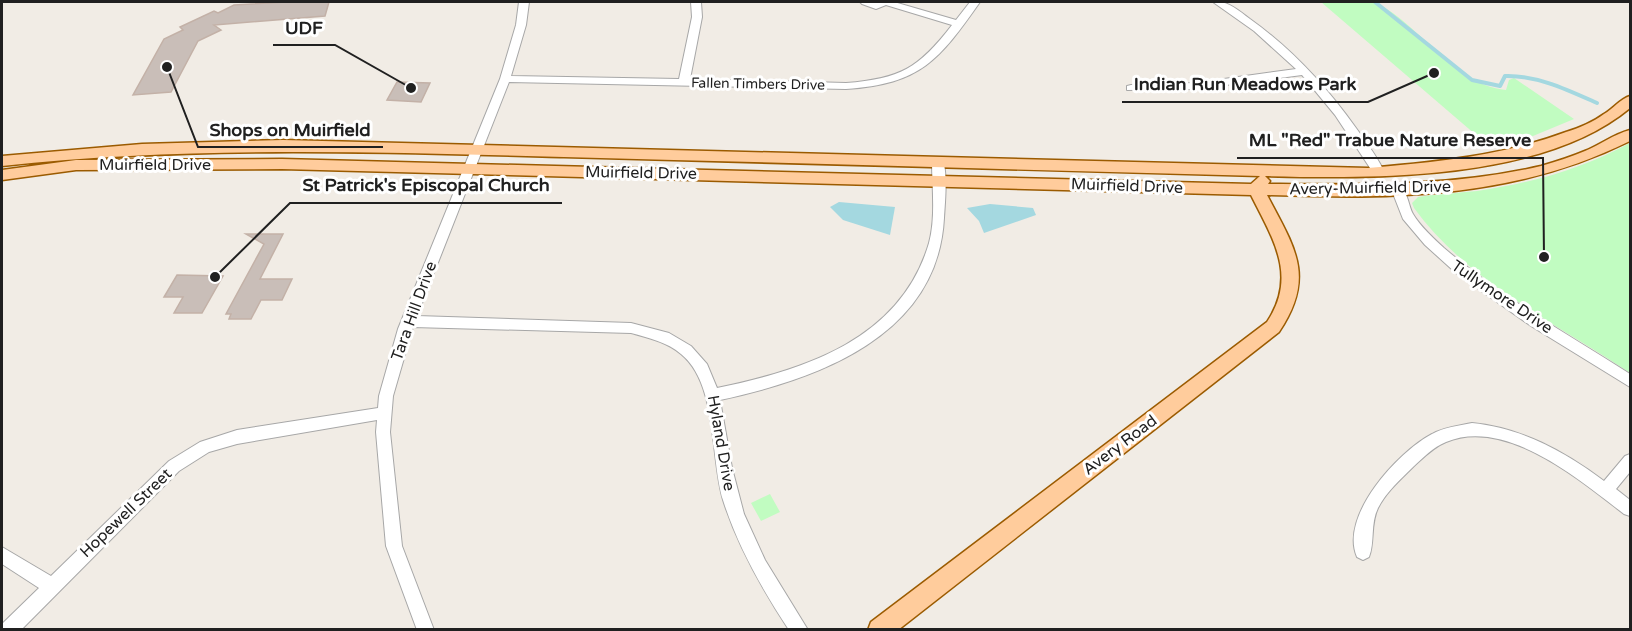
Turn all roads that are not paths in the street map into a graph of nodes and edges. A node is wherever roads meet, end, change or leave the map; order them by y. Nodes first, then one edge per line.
1 (524, 2) edge
2 (696, 2) edge
3 (865, 2) edge
4 (886, 2) edge
5 (975, 2) edge
6 (1218, 2) edge
7 (958, 24) junction
8 (1305, 70) junction
9 (505, 79) junction
10 (684, 82) junction
11 (1131, 88) dead end
12 (1630, 101) edge
13 (1609, 118) junction
14 (1630, 135) edge
15 (476, 150) junction
16 (1528, 159) junction
17 (2, 161) edge
18 (938, 161) junction
19 (469, 169) junction
20 (1223, 170) joint
21 (1378, 171) junction
22 (2, 175) edge
23 (938, 180) junction
24 (1256, 189) junction
25 (1287, 190) junction
26 (1398, 191) junction
27 (1276, 223) junction
28 (408, 321) junction
29 (1630, 381) edge
30 (714, 395) junction
31 (383, 413) junction
32 (1630, 461) edge
33 (1605, 490) junction
34 (1630, 509) edge
35 (1363, 552) dead end
36 (2, 555) edge
37 (51, 586) junction
38 (8, 630) edge
39 (426, 630) edge
40 (801, 630) edge
41 (879, 630) edge

1 - 9 street, Tara Hill Drive
2 - 10 street
3 - 4 street
4 - 7 street
5 - 7 street, Fallen Timbers Drive
6 - 8 street
7 - 10 street, Fallen Timbers Drive
8 - 11 street
8 - 21 street
9 - 10 street, Fallen Timbers Drive
9 - 15 street, Tara Hill Drive
12 - 13 main road, Avery-Muirfield Drive
13 - 16 main road
13 - 21 main road, Avery-Muirfield Drive
14 - 26 main road, Avery-Muirfield Drive
15 - 17 main road, Muirfield Drive
15 - 18 main road, Muirfield Drive
15 - 19 street, Tara Hill Drive
16 - 24 main road
16 - 26 main road
18 - 20 main road, Muirfield Drive
18 - 23 street
19 - 22 main road, Muirfield Drive
19 - 23 main road, Muirfield Drive
19 - 28 street, Tara Hill Drive
20 - 21 main road, Avery-Muirfield Drive
23 - 24 main road, Muirfield Drive
23 - 30 street
24 - 25 main road, Muirfield Drive
24 - 27 main road, Avery Road
25 - 26 main road, Avery-Muirfield Drive
25 - 27 main road, Avery Road
26 - 29 street, Tullymore Drive
27 - 41 main road, Avery Road
28 - 30 street, Hyland Drive
28 - 31 street, Tara Hill Drive
30 - 40 street, Hyland Drive
31 - 37 street, Hopewell Street
31 - 39 street, Tara Hill Drive
32 - 33 street
33 - 34 street
33 - 35 street
36 - 37 street
37 - 38 street, Hopewell Street

